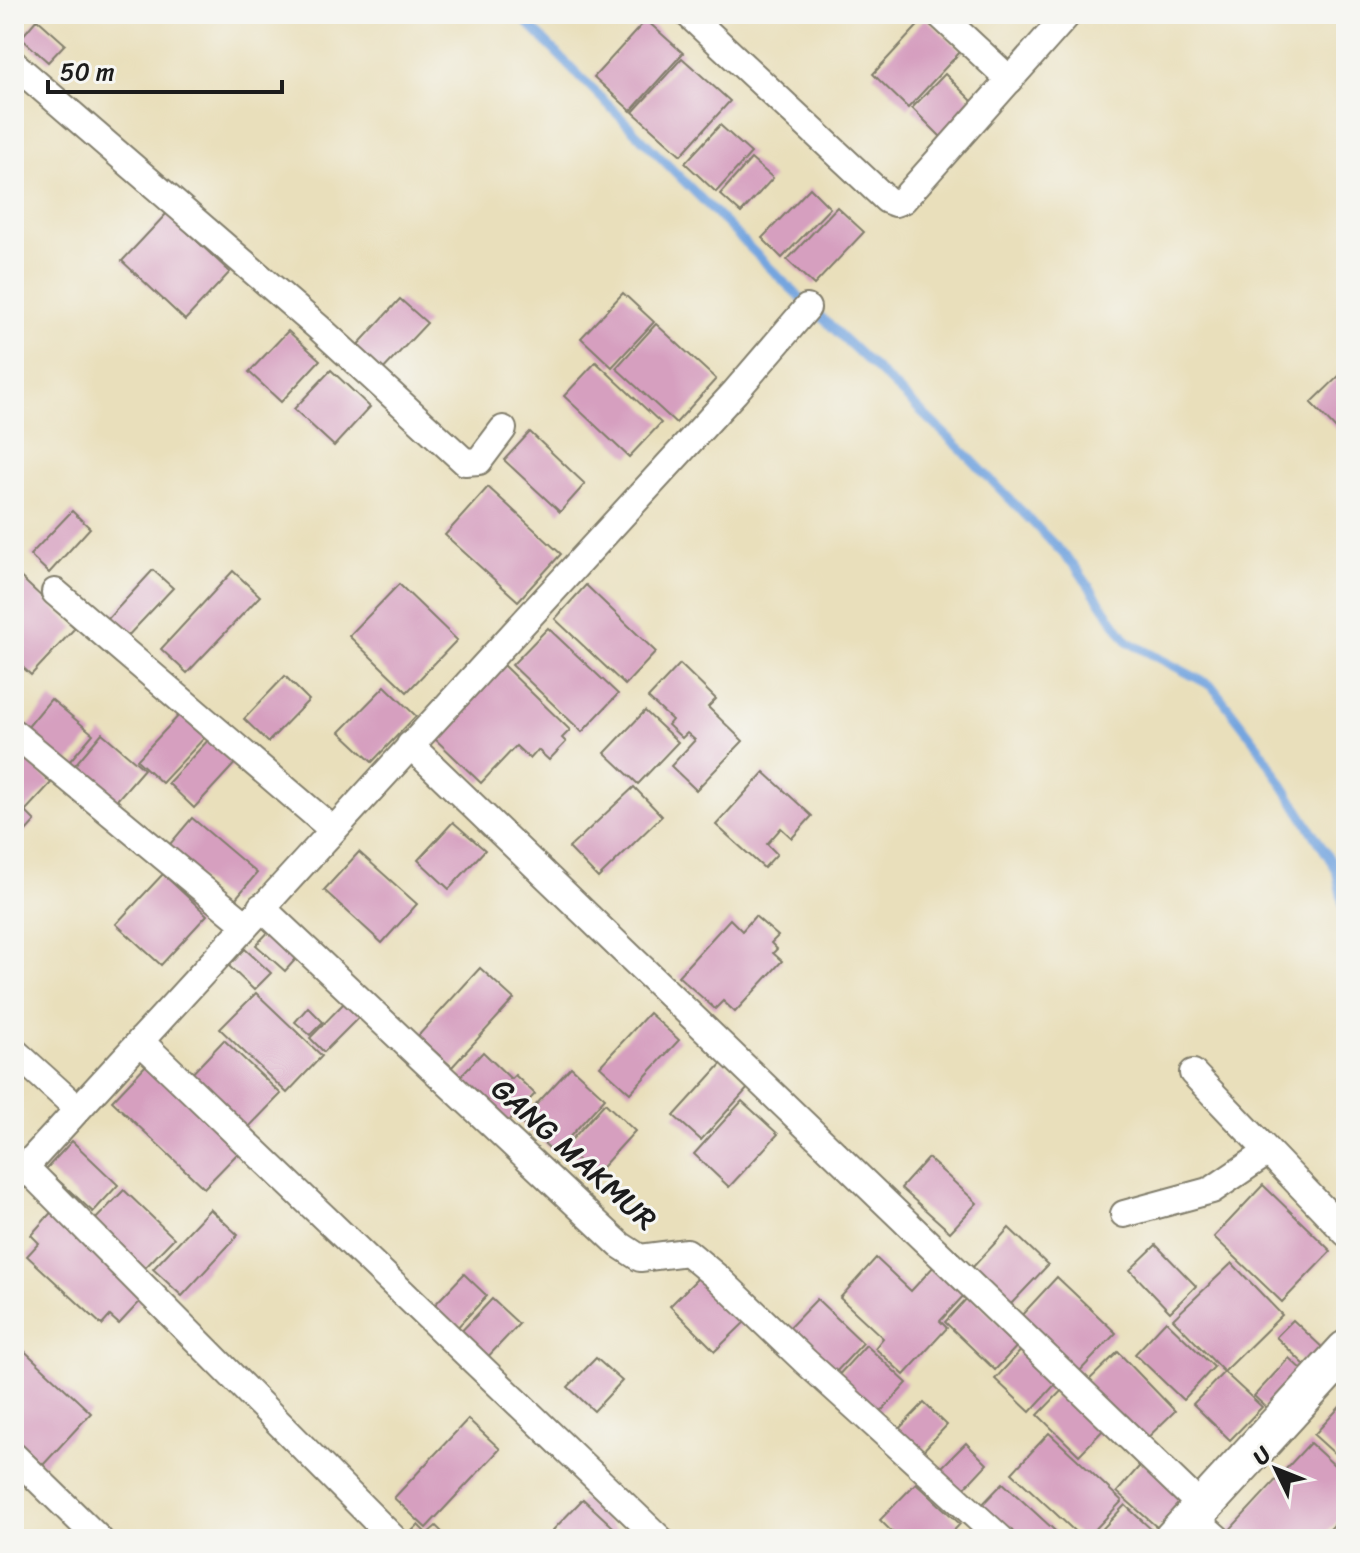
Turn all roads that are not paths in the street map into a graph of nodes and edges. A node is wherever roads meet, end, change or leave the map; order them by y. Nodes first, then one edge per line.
1 (688, 14) edge
2 (939, 14) edge
3 (1068, 14) edge
4 (14, 64) edge
5 (1010, 80) junction
6 (807, 308) dead end
7 (503, 429) dead end
8 (55, 592) dead end
9 (14, 733) edge
10 (410, 745) junction
11 (332, 829) junction
12 (253, 916) junction
13 (140, 1041) junction
14 (14, 1051) edge
15 (1193, 1073) dead end
16 (77, 1108) junction
17 (1268, 1152) junction
18 (19, 1173) edge
19 (1124, 1214) dead end
20 (1346, 1233) edge
21 (1346, 1350) edge
22 (14, 1456) edge
23 (1197, 1526) edge
24 (99, 1539) edge
25 (394, 1539) edge
26 (660, 1539) edge
27 (1001, 1539) edge

1 - 5 street
2 - 5 street
3 - 5 street
4 - 7 street
6 - 10 street
8 - 11 street
9 - 12 street, GANG MAKMUR
10 - 11 street
10 - 23 street
11 - 12 street
12 - 13 street
12 - 27 street, GANG MAKMUR
13 - 16 street
13 - 26 street
14 - 16 street
15 - 17 street
16 - 18 street
17 - 19 street
17 - 20 street
18 - 25 street
21 - 23 street
22 - 24 street

